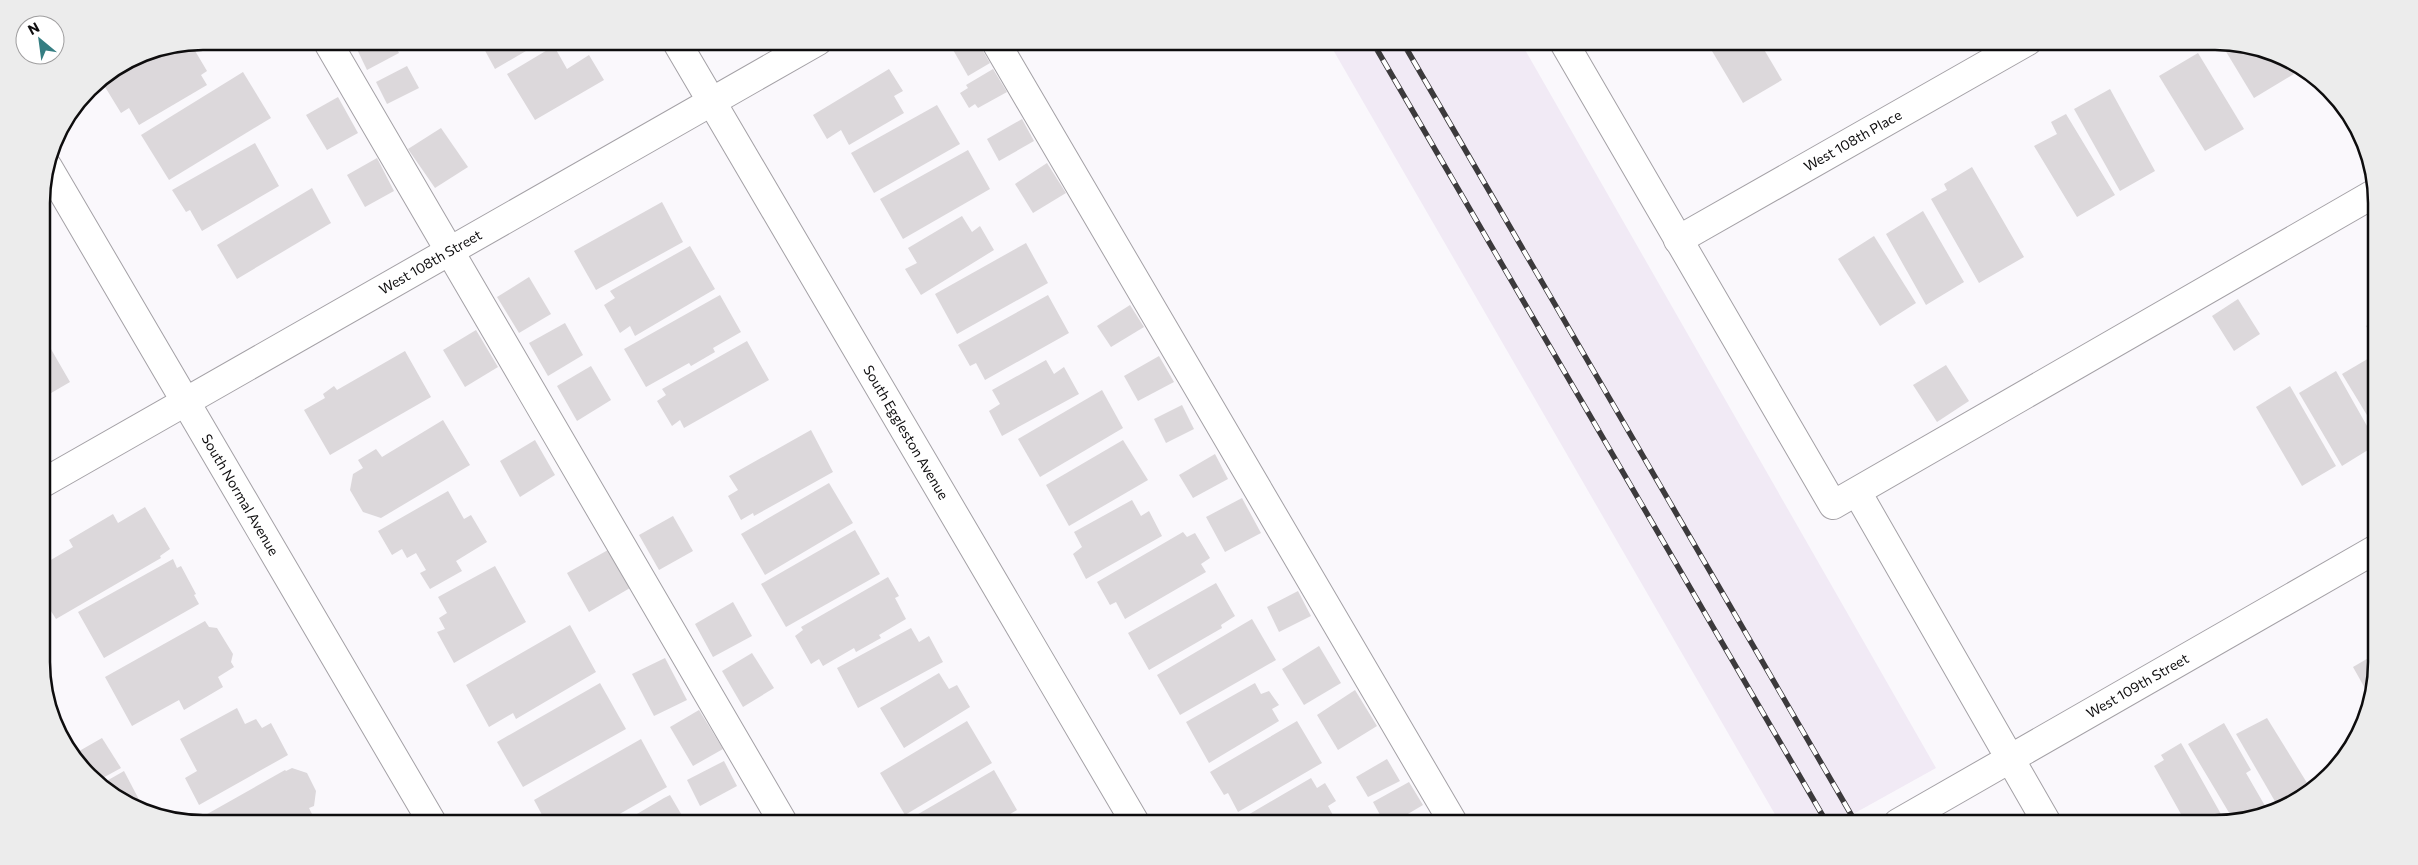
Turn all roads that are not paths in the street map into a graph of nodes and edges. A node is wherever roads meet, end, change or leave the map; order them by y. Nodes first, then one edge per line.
1 (331, 50) edge
2 (681, 50) edge
3 (802, 50) edge
4 (1000, 50) edge
5 (1568, 50) edge
6 (2012, 50) edge
7 (712, 102) junction
8 (53, 175) edge
9 (2368, 197) edge
10 (1678, 240) junction
11 (449, 251) junction
12 (186, 402) junction
13 (50, 479) edge
14 (1857, 492) junction
15 (2368, 554) edge
16 (2010, 759) junction
17 (428, 815) edge
18 (779, 815) edge
19 (1131, 815) edge
20 (1449, 815) edge
21 (1914, 815) edge
22 (2042, 815) edge

1 - 11 street
2 - 7 street, South Eggleston Avenue
3 - 7 street, West 108th Street
4 - 20 street
5 - 10 street
6 - 10 street, West 108th Place
7 - 11 street, West 108th Street
7 - 19 street, South Eggleston Avenue
8 - 12 street, South Normal Avenue
9 - 14 street
10 - 14 street
11 - 12 street, West 108th Street
11 - 18 street
12 - 13 street, West 108th Street
12 - 17 street, South Normal Avenue
14 - 16 street
15 - 16 street, West 109th Street
16 - 21 street, West 109th Street
16 - 22 street

